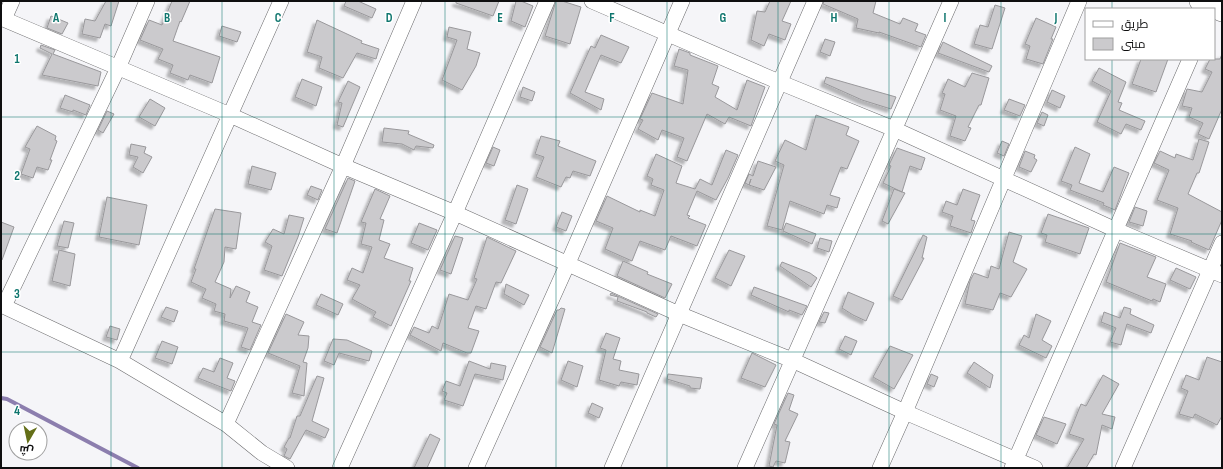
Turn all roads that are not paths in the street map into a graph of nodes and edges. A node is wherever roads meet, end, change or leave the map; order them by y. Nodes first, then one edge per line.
1 (12, 1) edge
2 (147, 1) edge
3 (281, 1) edge
4 (414, 1) edge
5 (547, 1) edge
6 (592, 1) edge
7 (682, 1) edge
8 (815, 1) edge
9 (951, 1) edge
10 (1079, 1) edge
11 (3, 18) edge
12 (667, 33) junction
13 (1190, 60) edge
14 (118, 68) junction
15 (779, 82) junction
16 (230, 115) junction
17 (894, 129) junction
18 (343, 166) junction
19 (1003, 178) junction
20 (455, 213) junction
21 (1116, 230) junction
22 (1222, 243) edge
23 (568, 263) junction
24 (1216, 272) edge
25 (3, 306) edge
26 (679, 314) junction
27 (792, 360) junction
28 (120, 362) junction
29 (905, 412) junction
30 (226, 424) junction
31 (1014, 464) edge
32 (287, 468) edge
33 (340, 468) edge
34 (476, 468) edge
35 (612, 468) edge
36 (745, 468) edge
37 (880, 468) edge
38 (1035, 468) edge
39 (1123, 468) edge

1 - 11 street
2 - 14 street
3 - 16 street
4 - 18 street
5 - 20 street
6 - 12 street
7 - 12 street
8 - 15 street
9 - 17 street
10 - 19 street
11 - 14 street
12 - 15 street
12 - 23 street
13 - 21 street
14 - 16 street
14 - 25 street
15 - 17 street
15 - 26 street
16 - 18 street
16 - 28 street
17 - 19 street
17 - 27 street
18 - 20 street
18 - 30 street
19 - 21 street
19 - 29 street
20 - 23 street
20 - 33 street
21 - 24 street
21 - 31 street
22 - 24 street
23 - 26 street
23 - 34 street
24 - 39 street
25 - 28 street
26 - 27 street
26 - 35 street
27 - 29 street
27 - 36 street
28 - 30 street
29 - 31 street
29 - 37 street
30 - 32 street
31 - 38 street

